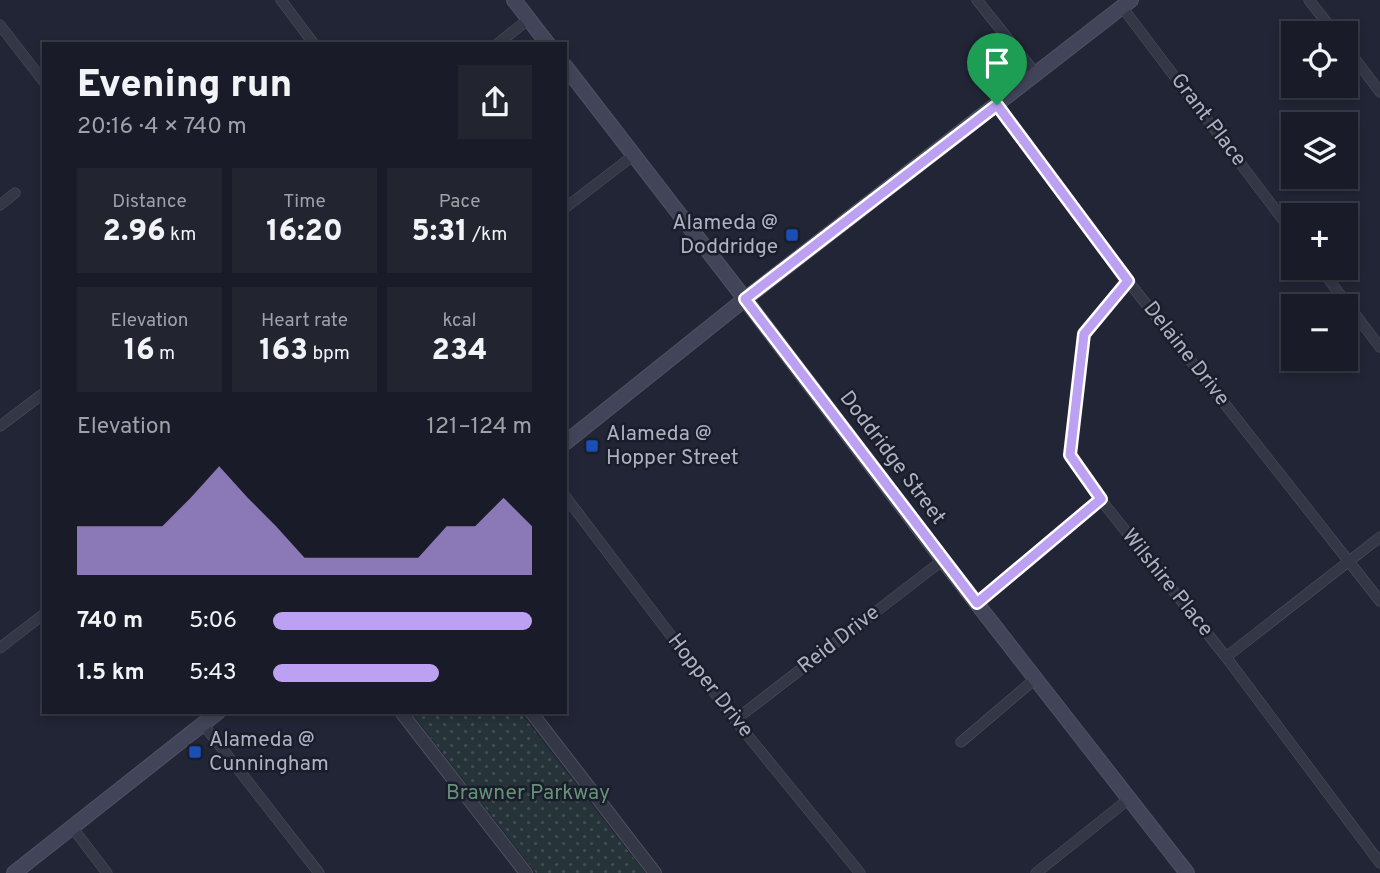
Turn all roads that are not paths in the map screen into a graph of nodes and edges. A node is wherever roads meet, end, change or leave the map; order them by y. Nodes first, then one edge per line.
1 (281, 0) edge
2 (514, 0) edge
3 (977, 0) edge
4 (1309, 0) edge
5 (1127, 4) edge
6 (528, 19) junction
7 (1326, 21) edge
8 (0, 25) edge
9 (312, 42) edge
10 (499, 42) edge
11 (546, 42) edge
12 (1358, 63) edge
13 (567, 69) edge
14 (1036, 74) junction
15 (42, 79) edge
16 (1380, 92) edge
17 (997, 105) junction
18 (634, 155) junction
19 (15, 193) dead end
20 (0, 205) edge
21 (567, 206) edge
22 (1281, 216) edge
23 (1329, 280) edge
24 (1128, 281) junction
25 (745, 299) junction
26 (1380, 347) edge
27 (42, 394) edge
28 (0, 426) edge
29 (567, 441) edge
30 (567, 499) edge
31 (1101, 499) junction
32 (1380, 537) edge
33 (943, 560) junction
34 (1350, 562) junction
35 (1380, 601) edge
36 (977, 603) junction
37 (42, 616) edge
38 (0, 648) edge
39 (1226, 657) junction
40 (1035, 679) junction
41 (216, 714) edge
42 (403, 714) edge
43 (533, 714) edge
44 (735, 720) junction
45 (203, 724) junction
46 (961, 742) dead end
47 (1130, 798) junction
48 (72, 827) junction
49 (1380, 863) edge
50 (14, 873) edge
51 (107, 873) edge
52 (319, 873) edge
53 (526, 873) edge
54 (655, 873) edge
55 (860, 873) edge
56 (1036, 873) edge
57 (1187, 873) edge

1 - 9 street
2 - 6 main road
3 - 14 street
4 - 7 street
5 - 14 main road
5 - 22 street, Grant Place
6 - 10 street
6 - 11 main road
8 - 15 street
12 - 16 street
13 - 18 main road, Doddridge Street
14 - 17 main road
17 - 24 street, Delaine Drive
17 - 25 main road
18 - 21 street
18 - 25 main road, Doddridge Street
19 - 20 street
23 - 26 street
24 - 31 street, Wilshire Place
24 - 34 street, Delaine Drive
25 - 29 main road
25 - 33 main road, Doddridge Street
27 - 28 street
30 - 44 street, Hopper Drive
31 - 36 street
31 - 39 street, Wilshire Place
32 - 34 street
33 - 36 main road, Doddridge Street
33 - 44 street, Reid Drive
34 - 35 street, Delaine Drive
34 - 39 street
36 - 40 main road, Doddridge Street
37 - 38 street
39 - 49 street, Wilshire Place
40 - 46 street
40 - 47 main road, Doddridge Street
41 - 45 main road
42 - 53 street
43 - 54 street
44 - 55 street, Hopper Drive
45 - 48 main road
45 - 52 street
47 - 56 street
47 - 57 main road, Doddridge Street
48 - 50 main road
48 - 51 street

